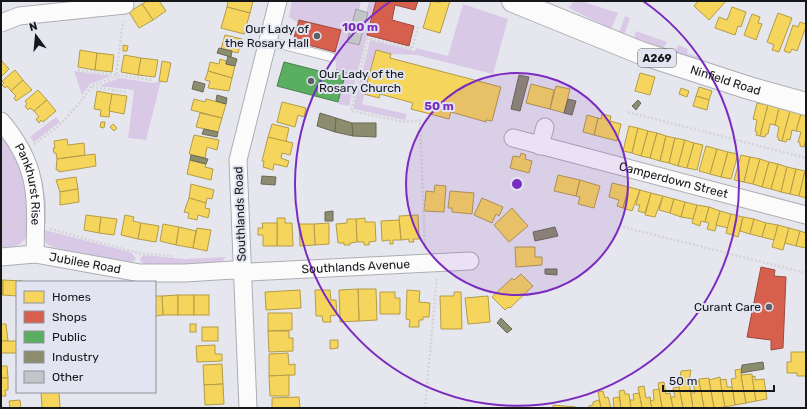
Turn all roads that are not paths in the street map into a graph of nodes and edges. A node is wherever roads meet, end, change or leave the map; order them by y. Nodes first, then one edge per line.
1 (278, 1) edge
2 (513, 1) edge
3 (125, 5) road end
4 (1, 23) edge
5 (268, 41) junction
6 (332, 57) dead end
7 (806, 104) edge
8 (1, 121) edge
9 (545, 127) dead end
10 (513, 138) dead end
11 (540, 146) junction
12 (806, 215) edge
13 (35, 254) junction
14 (1, 256) edge
15 (470, 261) dead end
16 (241, 271) junction
17 (248, 408) edge

1 - 5 street, Southlands Road
2 - 7 main road, Ninfield Road / A269
3 - 4 street
5 - 6 lane
5 - 16 street, Southlands Road
8 - 13 street, Pankhurst Rise
9 - 11 street
10 - 11 street, Camperdown Street
11 - 12 street, Camperdown Street
13 - 14 street, Jubilee Road
13 - 16 street, Jubilee Road
15 - 16 street, Southlands Avenue
16 - 17 street, Southlands Road

